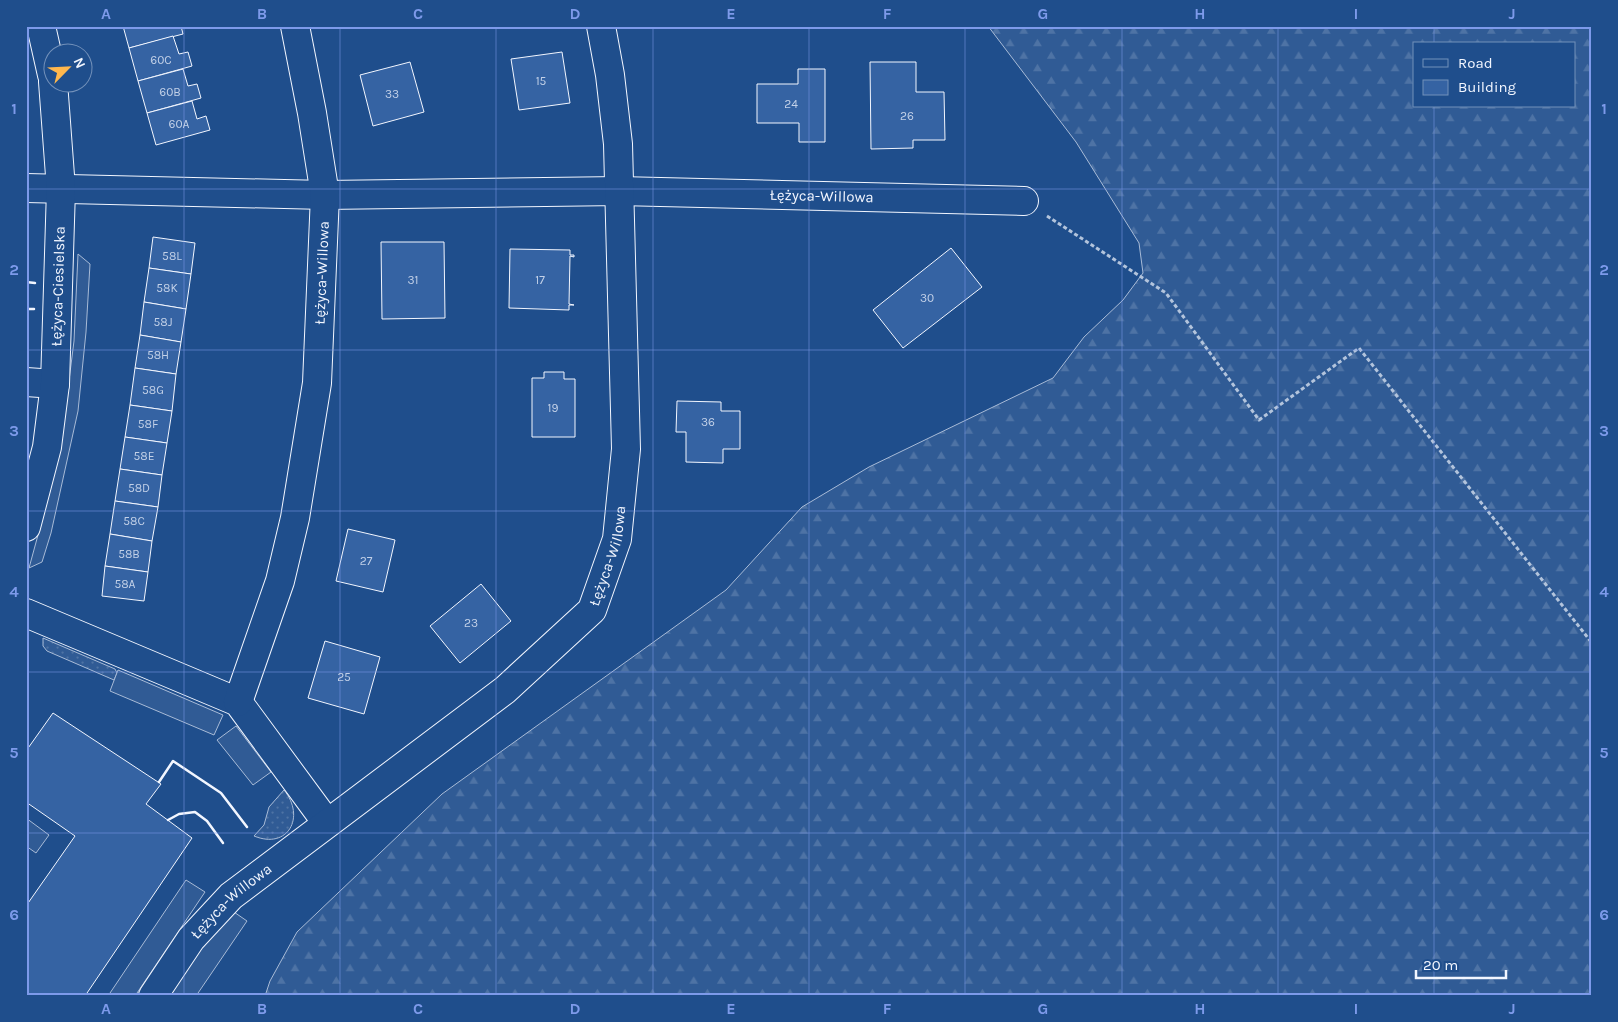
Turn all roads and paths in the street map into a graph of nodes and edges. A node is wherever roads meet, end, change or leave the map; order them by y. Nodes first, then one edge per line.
1 (41, 26) edge
2 (295, 26) edge
3 (601, 26) edge
4 (45, 42) edge
5 (54, 92) edge
6 (26, 188) edge
7 (61, 189) junction
8 (619, 191) junction
9 (325, 194) junction
10 (1024, 201) joint
11 (26, 382) edge
12 (56, 384) junction
13 (26, 527) edge
14 (26, 613) edge
15 (1592, 643) edge
16 (238, 702) junction
17 (327, 823) junction
18 (153, 996) edge

1 - 4 street
2 - 9 street, Łężyca-Willowa
3 - 8 street, Łężyca-Willowa
5 - 7 street, Łężyca-Ciesielska
6 - 7 street
7 - 9 street, Łężyca-Willowa
7 - 12 street, Łężyca-Ciesielska
8 - 9 street, Łężyca-Willowa
8 - 10 street, Łężyca-Willowa
8 - 17 street, Łężyca-Willowa
9 - 16 street, Łężyca-Willowa
10 - 15 path
11 - 12 street
12 - 13 street, Łężyca-Ciesielska
14 - 16 street
16 - 17 street
17 - 18 street, Łężyca-Willowa

